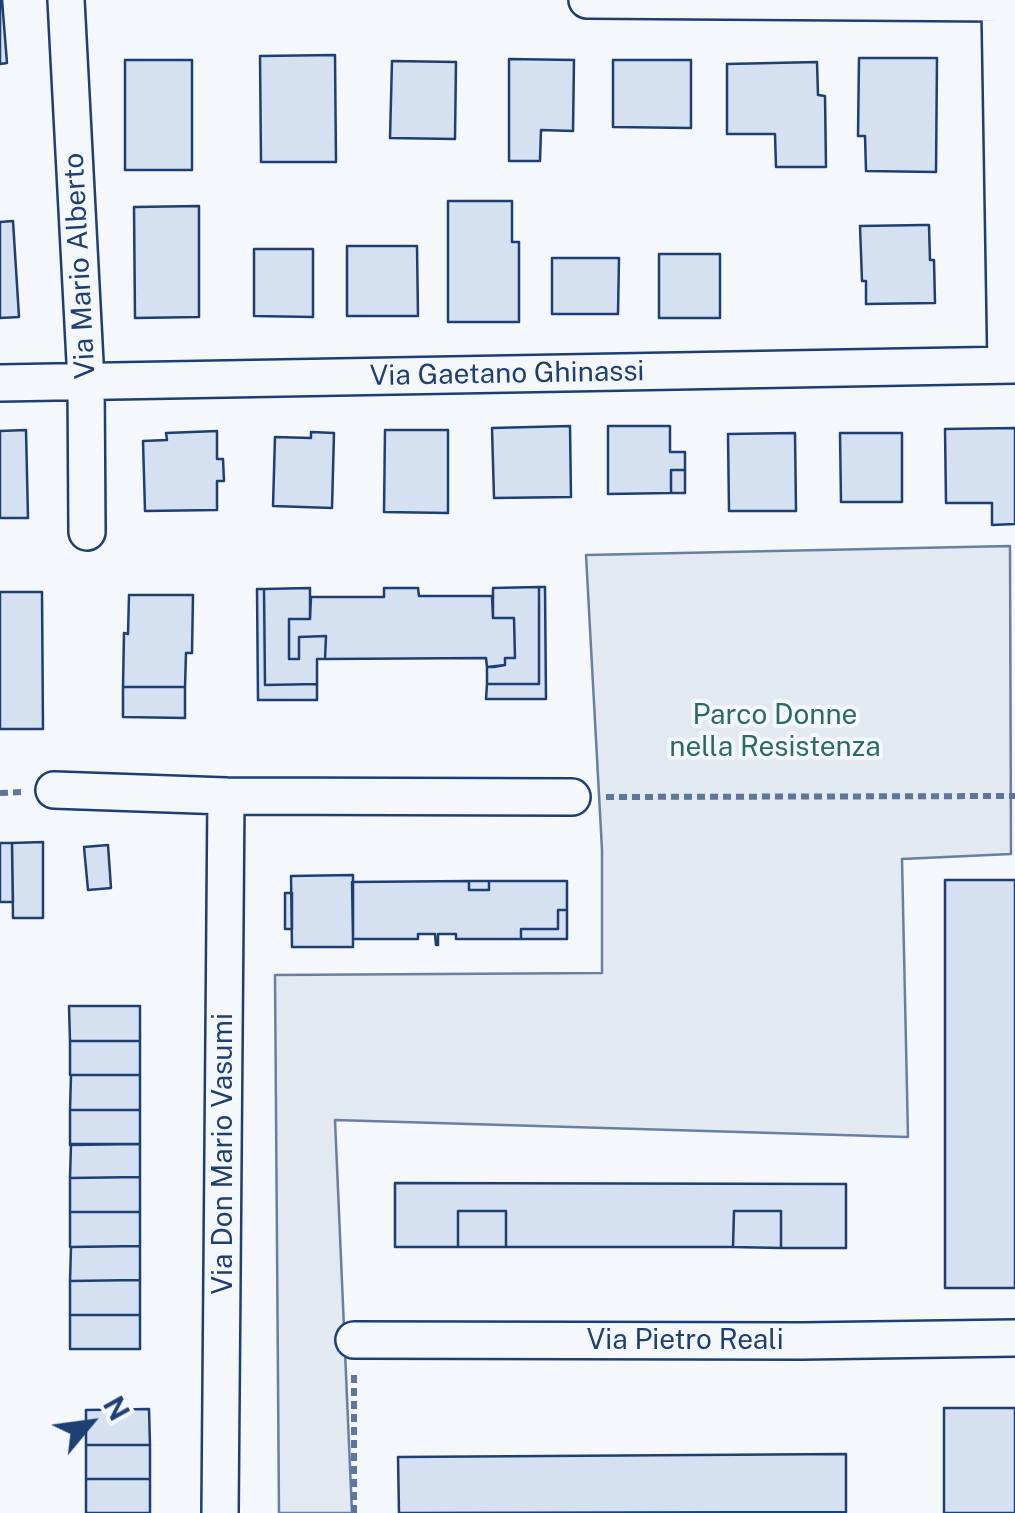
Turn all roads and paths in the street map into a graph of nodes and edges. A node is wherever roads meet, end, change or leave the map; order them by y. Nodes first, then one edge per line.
1 (66, 0) edge
2 (587, 0) edge
3 (1011, 365) edge
4 (86, 380) junction
5 (0, 383) edge
6 (86, 532) dead end
7 (54, 790) dead end
8 (226, 796) junction
9 (1015, 796) edge
10 (572, 798) joint
11 (1015, 1338) edge
12 (354, 1340) joint
13 (220, 1513) edge
14 (354, 1513) edge

1 - 4 street, Via Mario Alberto
2 - 3 street
3 - 4 street, Via Gaetano Ghinassi
4 - 5 street, Via Gaetano Ghinassi
4 - 6 street, Via Mario Alberto
7 - 8 street
8 - 10 street
8 - 13 street, Via Don Mario Vasumi
9 - 10 path
11 - 12 street, Via Pietro Reali
12 - 14 path

